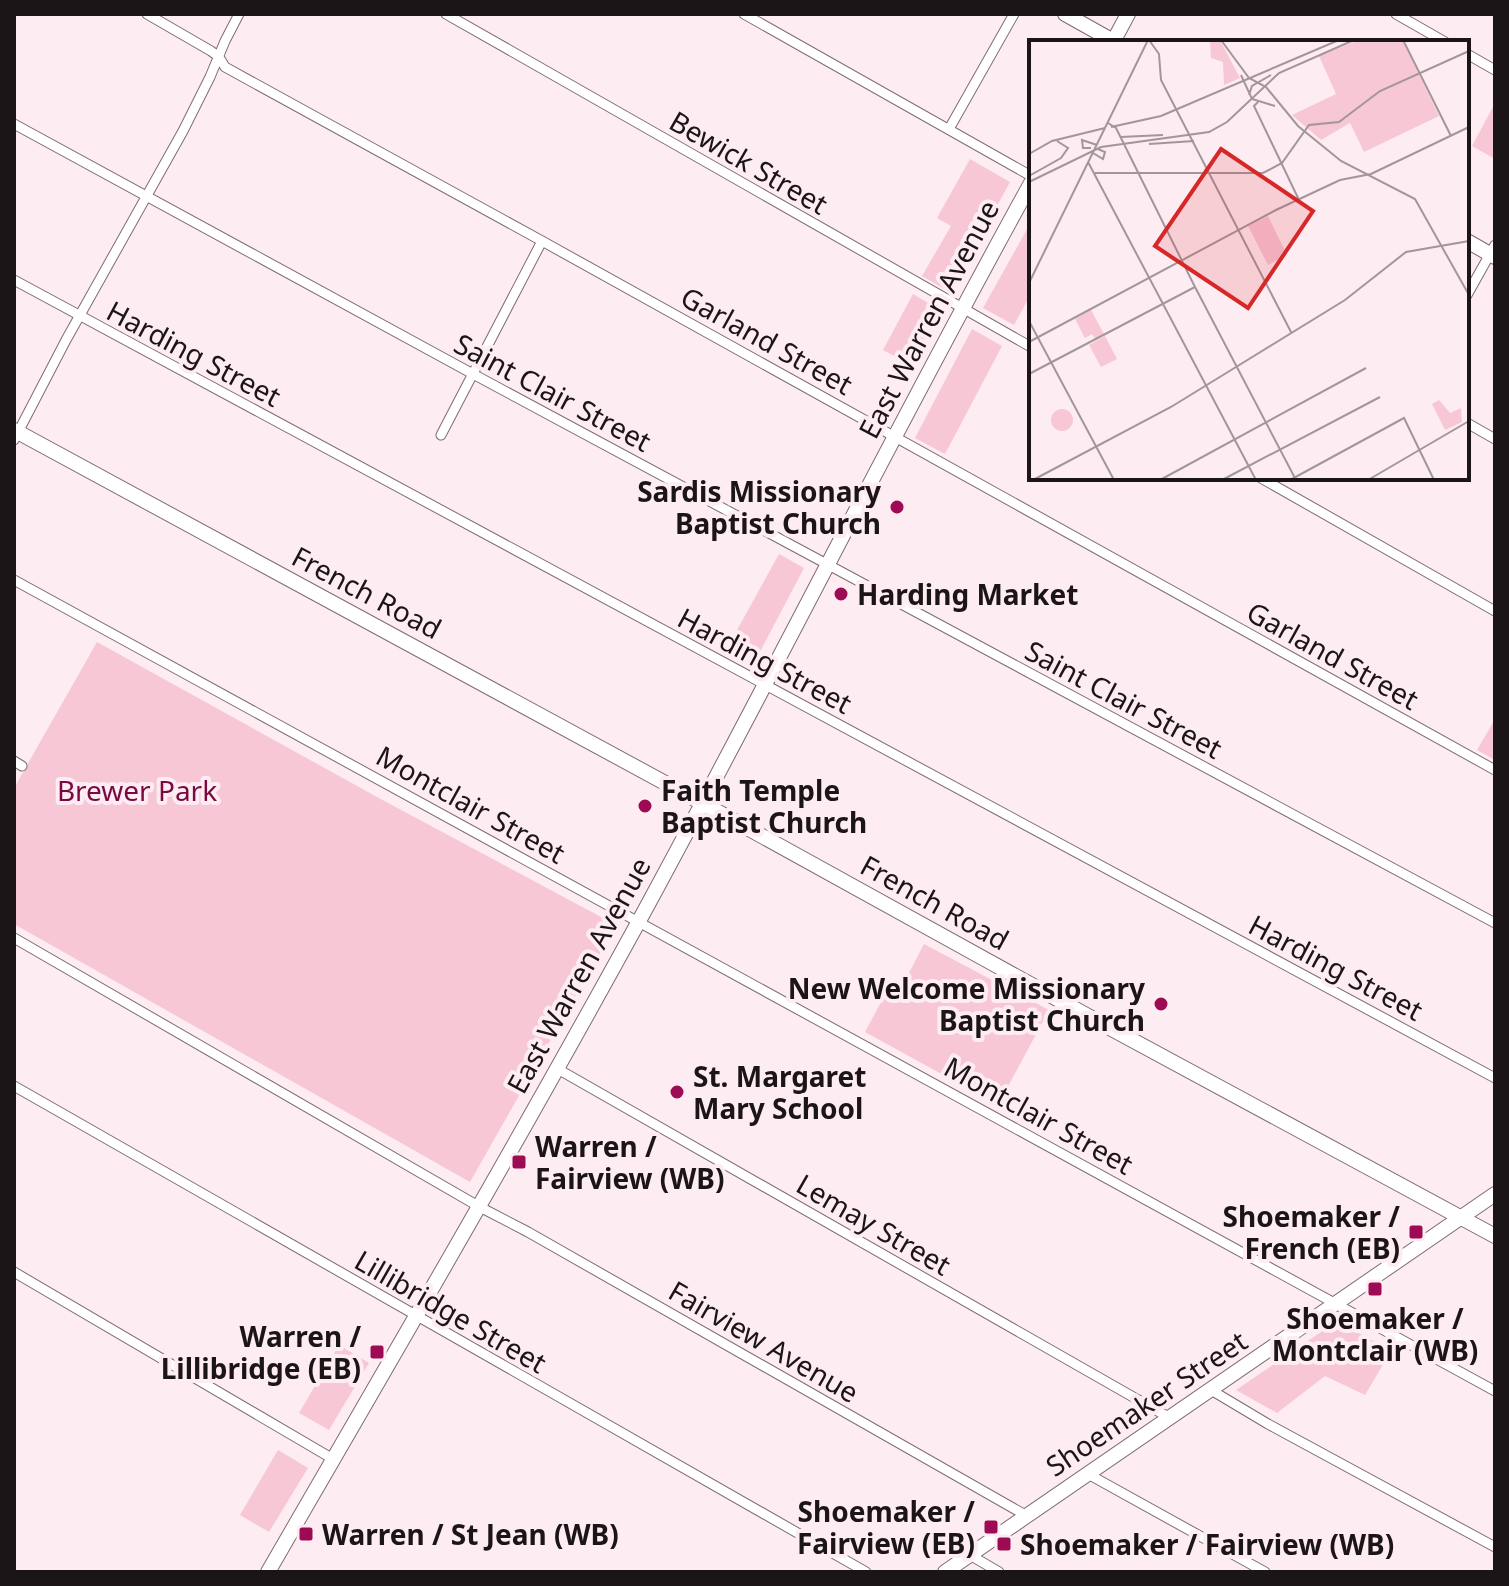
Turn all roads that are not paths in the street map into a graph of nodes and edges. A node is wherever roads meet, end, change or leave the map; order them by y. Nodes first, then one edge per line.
1 (147, 14) edge
2 (239, 14) edge
3 (446, 14) edge
4 (744, 14) edge
5 (1014, 14) edge
6 (1065, 14) edge
7 (1128, 14) edge
8 (1396, 14) edge
9 (1110, 40) edge
10 (1115, 40) edge
11 (1442, 40) edge
12 (1469, 55) edge
13 (219, 57) junction
14 (1495, 70) edge
15 (14, 124) edge
16 (949, 129) junction
17 (1029, 175) edge
18 (1029, 187) edge
19 (147, 197) junction
20 (542, 241) junction
21 (1469, 242) edge
22 (1493, 252) edge
23 (14, 280) edge
24 (1469, 292) edge
25 (962, 308) junction
26 (80, 316) junction
27 (1029, 346) edge
28 (473, 374) junction
29 (1469, 424) edge
30 (15, 434) edge
31 (441, 435) dead end
32 (894, 437) junction
33 (1495, 439) edge
34 (1265, 480) edge
35 (827, 564) junction
36 (14, 580) edge
37 (1495, 611) edge
38 (764, 684) junction
39 (1495, 770) edge
40 (702, 803) junction
41 (638, 922) junction
42 (1495, 923) edge
43 (14, 938) edge
44 (556, 1068) junction
45 (1495, 1078) edge
46 (14, 1086) edge
47 (1495, 1194) edge
48 (478, 1206) junction
49 (1461, 1217) junction
50 (1495, 1236) edge
51 (14, 1272) edge
52 (1336, 1304) junction
53 (416, 1316) junction
54 (1211, 1390) junction
55 (1495, 1391) edge
56 (1170, 1418) junction
57 (333, 1459) junction
58 (1088, 1474) junction
59 (1027, 1516) junction
60 (1495, 1547) edge
61 (970, 1555) junction
62 (268, 1572) edge
63 (866, 1572) edge
64 (945, 1572) edge
65 (999, 1572) edge
66 (1265, 1572) edge

1 - 13 street, Garland Street
2 - 13 street
3 - 25 street, Bewick Street
4 - 16 street
5 - 16 street
6 - 9 street
7 - 10 street
8 - 11 street
12 - 14 street
13 - 19 street
13 - 20 street, Garland Street
15 - 19 street, Saint Clair Street
16 - 17 street
18 - 25 street, East Warren Avenue
19 - 26 street
19 - 28 street, Saint Clair Street
20 - 28 street
20 - 32 street, Garland Street
21 - 22 street
22 - 24 street
23 - 26 street, Harding Street
25 - 27 street, Bewick Street
25 - 32 street, East Warren Avenue
26 - 30 street
26 - 38 street, Harding Street
28 - 31 street
28 - 35 street, Saint Clair Street
29 - 33 street
30 - 40 street, French Road
32 - 35 street, East Warren Avenue
32 - 39 street, Garland Street
34 - 37 street
35 - 38 street, East Warren Avenue
35 - 42 street, Saint Clair Street
36 - 41 street, Montclair Street
38 - 40 street, East Warren Avenue
38 - 45 street, Harding Street
40 - 41 street, East Warren Avenue
40 - 49 street, French Road
41 - 44 street, East Warren Avenue
41 - 52 street, Montclair Street
43 - 48 street, Fairview Avenue
44 - 48 street, East Warren Avenue
44 - 56 street, Lemay Street
46 - 53 street, Lillibridge Street
47 - 49 street, Shoemaker Street
48 - 53 street, East Warren Avenue
48 - 59 street, Fairview Avenue
49 - 50 street, French Road
49 - 52 street, Shoemaker Street
51 - 57 street
52 - 54 street, Shoemaker Street
52 - 55 street, Montclair Street
53 - 57 street, East Warren Avenue
53 - 63 street, Lillibridge Street
54 - 56 street, Shoemaker Street
54 - 60 street
56 - 58 street, Shoemaker Street
57 - 62 street, East Warren Avenue
58 - 59 street, Shoemaker Street
58 - 66 street
59 - 61 street, Shoemaker Street
61 - 64 street, Shoemaker Street
61 - 65 street

